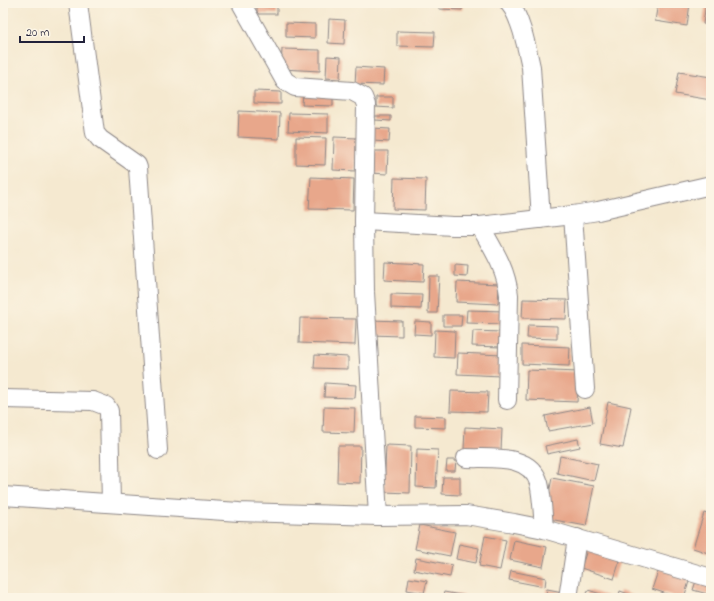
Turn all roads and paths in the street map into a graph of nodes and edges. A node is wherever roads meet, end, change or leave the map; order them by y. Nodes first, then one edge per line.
1 (78, 3) edge
2 (241, 3) edge
3 (509, 3) edge
4 (711, 185) edge
5 (573, 215) junction
6 (541, 219) junction
7 (364, 221) junction
8 (480, 226) junction
9 (585, 389) dead end
10 (3, 399) edge
11 (507, 400) dead end
12 (158, 450) dead end
13 (466, 458) dead end
14 (3, 496) edge
15 (111, 503) junction
16 (378, 516) junction
17 (544, 529) junction
18 (577, 538) junction
19 (711, 578) edge
20 (568, 598) edge

1 - 12 street
2 - 7 street
3 - 6 street
4 - 5 street
5 - 6 street
5 - 9 street
6 - 8 street
7 - 8 street
7 - 16 street
8 - 11 street
10 - 15 street
13 - 17 street
14 - 15 street
15 - 16 street
16 - 17 street
17 - 18 street
18 - 19 street
18 - 20 street

